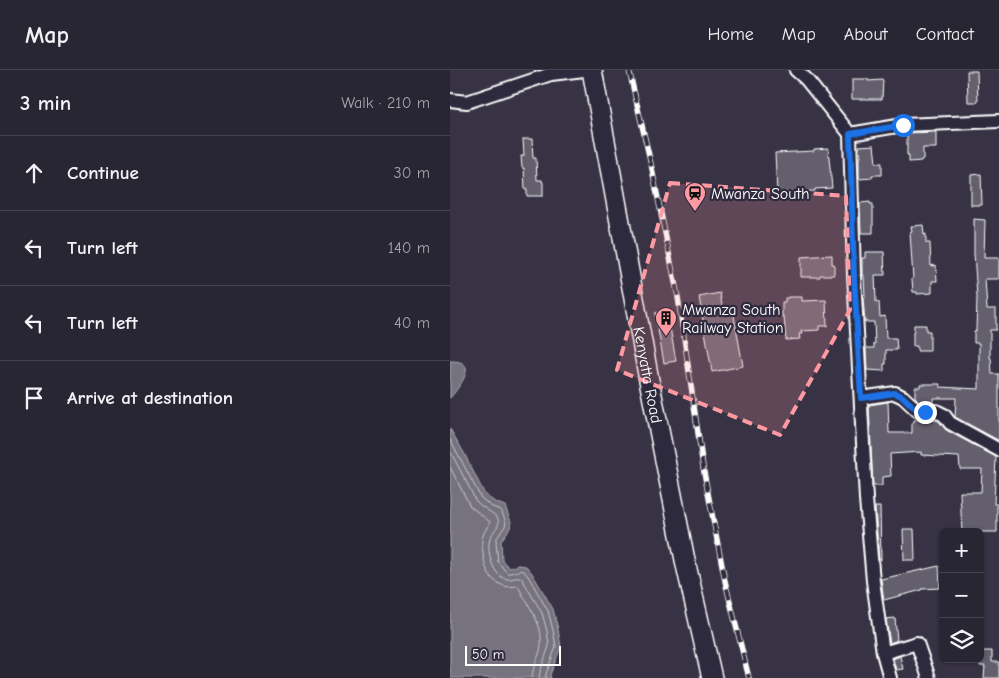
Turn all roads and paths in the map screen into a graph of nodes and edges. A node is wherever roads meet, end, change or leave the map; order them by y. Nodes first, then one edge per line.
1 (584, 70) edge
2 (592, 70) edge
3 (796, 70) edge
4 (450, 100) edge
5 (999, 121) edge
6 (850, 134) junction
7 (861, 398) junction
8 (999, 450) edge
9 (883, 653) junction
10 (712, 678) edge
11 (890, 678) edge
12 (929, 678) edge

1 - 4 street
2 - 10 highway, Kenyatta Road
3 - 6 street
5 - 6 street
6 - 7 street
7 - 8 street
7 - 9 street
9 - 11 street
9 - 12 street

